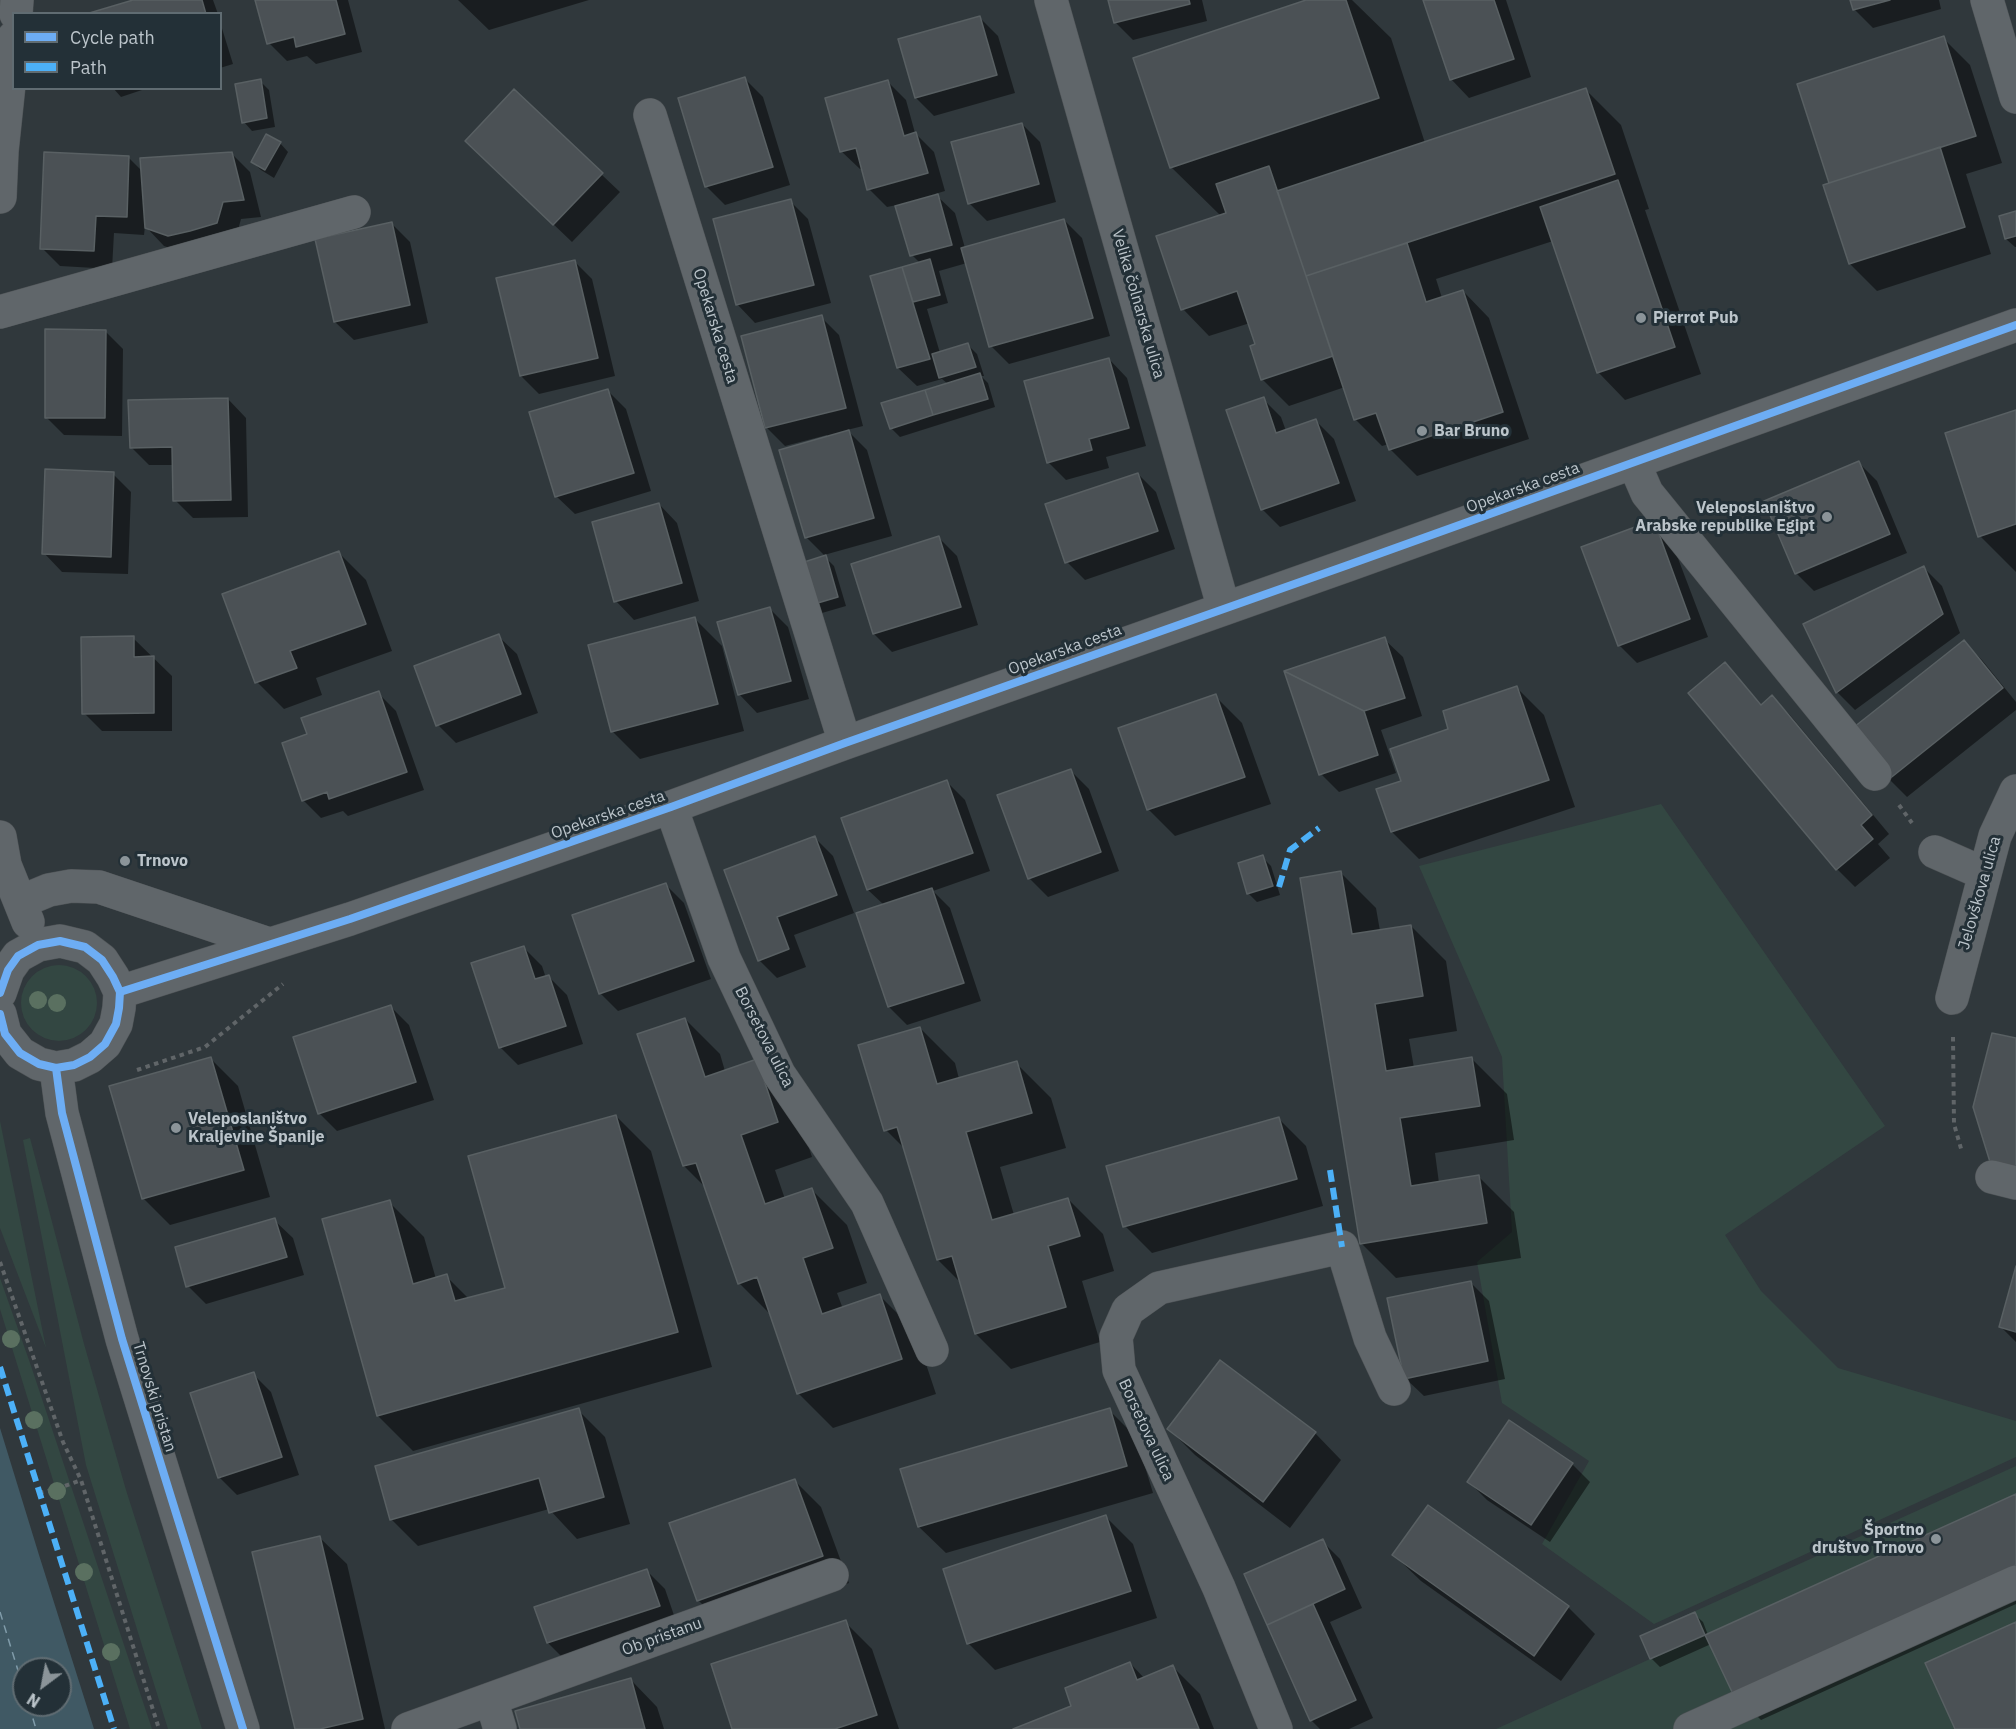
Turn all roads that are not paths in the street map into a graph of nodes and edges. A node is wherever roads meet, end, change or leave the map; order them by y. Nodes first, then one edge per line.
1 (1051, 0) edge
2 (1987, 0) edge
3 (12, 57) edge
4 (2016, 97) edge
5 (650, 115) dead end
6 (0, 197) edge
7 (354, 212) dead end
8 (0, 312) edge
9 (2016, 325) edge
10 (1634, 463) junction
11 (1224, 609) junction
12 (845, 743) junction
13 (1875, 774) road end
14 (2016, 791) edge
15 (671, 807) junction
16 (0, 837) edge
17 (1935, 852) road end
18 (1985, 874) junction
19 (20, 902) junction
20 (269, 944) junction
21 (38, 945) junction
22 (120, 992) junction
23 (0, 993) edge
24 (1952, 998) dead end
25 (2, 1028) edge
26 (56, 1068) junction
27 (933, 1350) dead end
28 (1394, 1389) dead end
29 (832, 1575) dead end
30 (2016, 1582) edge
31 (496, 1714) edge
32 (243, 1729) edge
33 (408, 1729) edge
34 (1276, 1729) edge
35 (1690, 1729) edge

1 - 11 street, Velika čolnarska ulica
2 - 4 street
3 - 6 street
5 - 12 street, Opekarska cesta
7 - 8 street
9 - 10 street, Opekarska cesta
10 - 11 street, Opekarska cesta
10 - 13 street
11 - 12 street, Opekarska cesta
12 - 15 street, Opekarska cesta
14 - 18 street, Jelovškova ulica
15 - 20 street, Opekarska cesta
15 - 27 street, Borsetova ulica
16 - 19 street
17 - 18 street
18 - 24 street, Jelovškova ulica
19 - 20 street
19 - 21 street
20 - 22 street, Opekarska cesta
21 - 22 street
21 - 23 street
22 - 26 street
25 - 26 street
26 - 32 street, Trnovski pristan
28 - 34 street, Borsetova ulica
29 - 31 street, Ob pristanu
30 - 35 street
31 - 33 street, Ob pristanu

